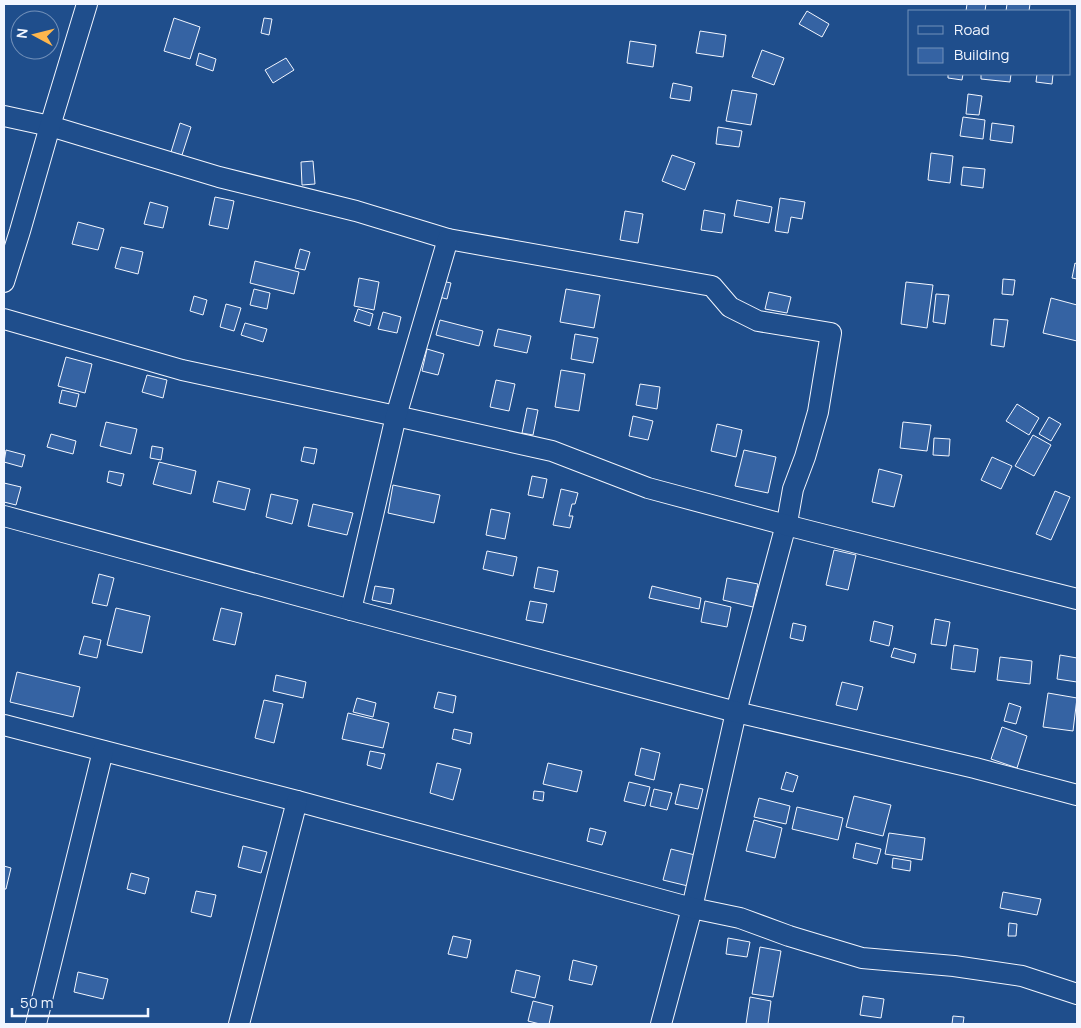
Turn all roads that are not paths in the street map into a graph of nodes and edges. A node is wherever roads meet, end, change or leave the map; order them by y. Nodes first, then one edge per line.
1 (86, 4) edge
2 (4, 116) edge
3 (50, 126) junction
4 (448, 239) junction
5 (4, 282) edge
6 (4, 319) edge
7 (396, 416) junction
8 (4, 516) edge
9 (786, 525) junction
10 (1077, 599) edge
11 (351, 610) junction
12 (736, 712) junction
13 (4, 725) edge
14 (103, 751) junction
15 (1077, 795) edge
16 (297, 801) junction
17 (692, 908) junction
18 (1077, 994) edge
19 (36, 1024) edge
20 (239, 1024) edge
21 (660, 1024) edge

1 - 3 street
2 - 3 street
3 - 4 street
3 - 5 street
4 - 7 street
4 - 9 street
6 - 7 street
7 - 9 street
7 - 11 street
8 - 11 street
9 - 10 street
9 - 12 street
11 - 12 street
12 - 15 street
12 - 17 street
13 - 14 street
14 - 16 street
14 - 19 street
16 - 17 street
16 - 20 street
17 - 18 street
17 - 21 street

